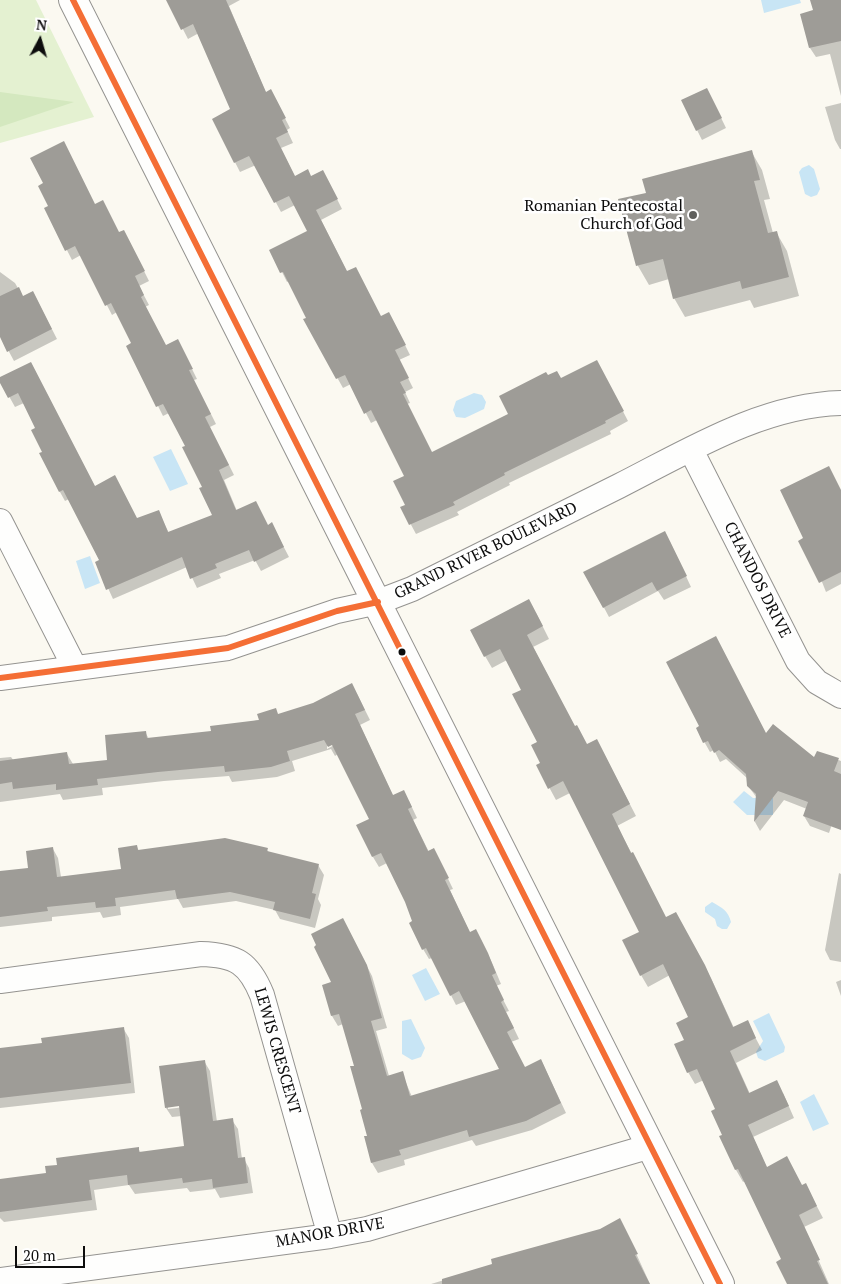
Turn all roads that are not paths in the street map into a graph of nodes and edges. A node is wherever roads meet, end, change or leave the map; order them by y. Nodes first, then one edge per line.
1 (73, 0) edge
2 (841, 403) edge
3 (691, 450) junction
4 (0, 521) edge
5 (378, 602) junction
6 (74, 668) junction
7 (0, 678) edge
8 (841, 696) edge
9 (0, 981) edge
10 (651, 1146) junction
11 (330, 1236) junction
12 (0, 1280) edge
13 (720, 1284) edge

1 - 5 street
2 - 3 street, GRAND RIVER BOULEVARD
3 - 5 street, GRAND RIVER BOULEVARD
3 - 8 street, CHANDOS DRIVE
4 - 6 street
5 - 6 street, GRAND RIVER BOULEVARD
5 - 10 street
6 - 7 street, GRAND RIVER BOULEVARD
9 - 11 street, LEWIS CRESCENT
10 - 11 street, MANOR DRIVE
10 - 13 street
11 - 12 street, MANOR DRIVE

